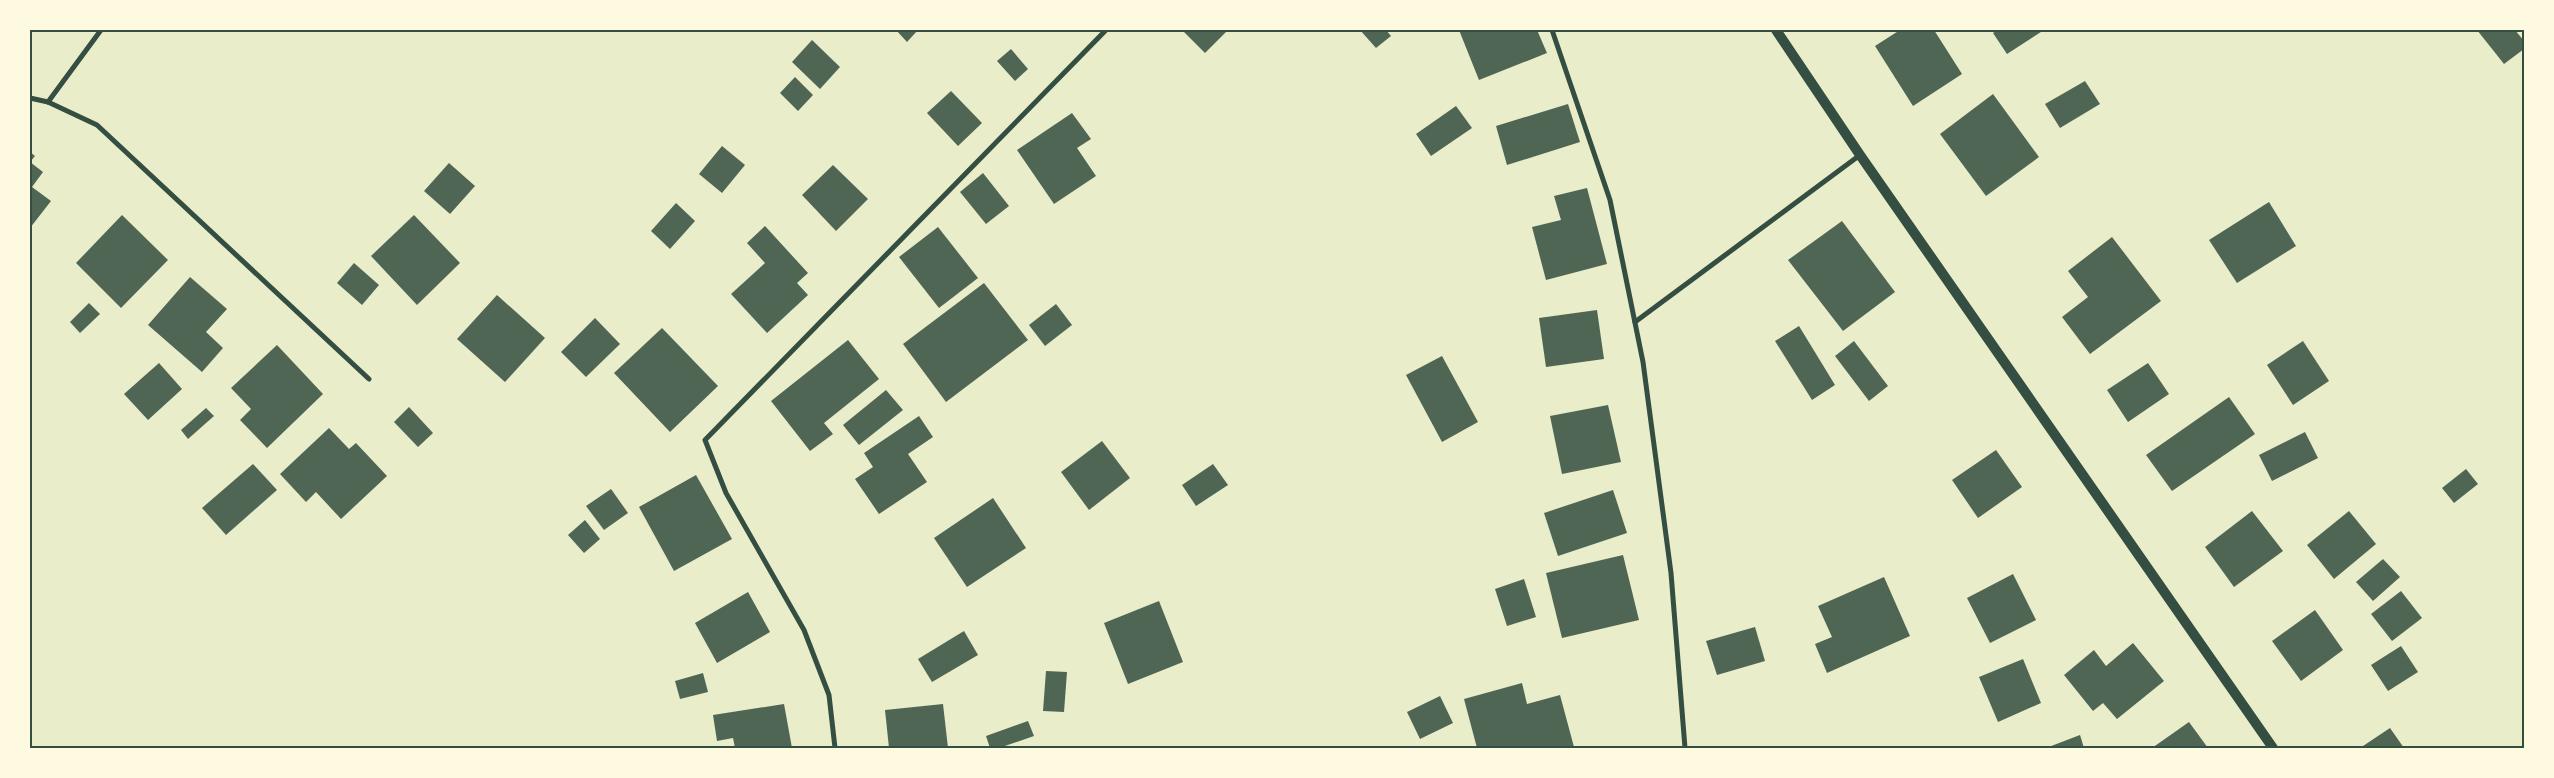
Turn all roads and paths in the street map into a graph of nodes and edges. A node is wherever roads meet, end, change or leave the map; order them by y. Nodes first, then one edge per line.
1 (101, 30) edge
2 (1106, 30) edge
3 (1552, 30) edge
4 (1776, 30) edge
5 (30, 98) edge
6 (48, 102) junction
7 (1860, 155) junction
8 (1635, 322) junction
9 (369, 379) dead end
10 (835, 748) edge
11 (1685, 748) edge
12 (2273, 748) edge

1 - 6 street
2 - 10 street
3 - 8 street
4 - 7 main road
5 - 6 street
6 - 9 street
7 - 8 street
7 - 12 main road
8 - 11 street

